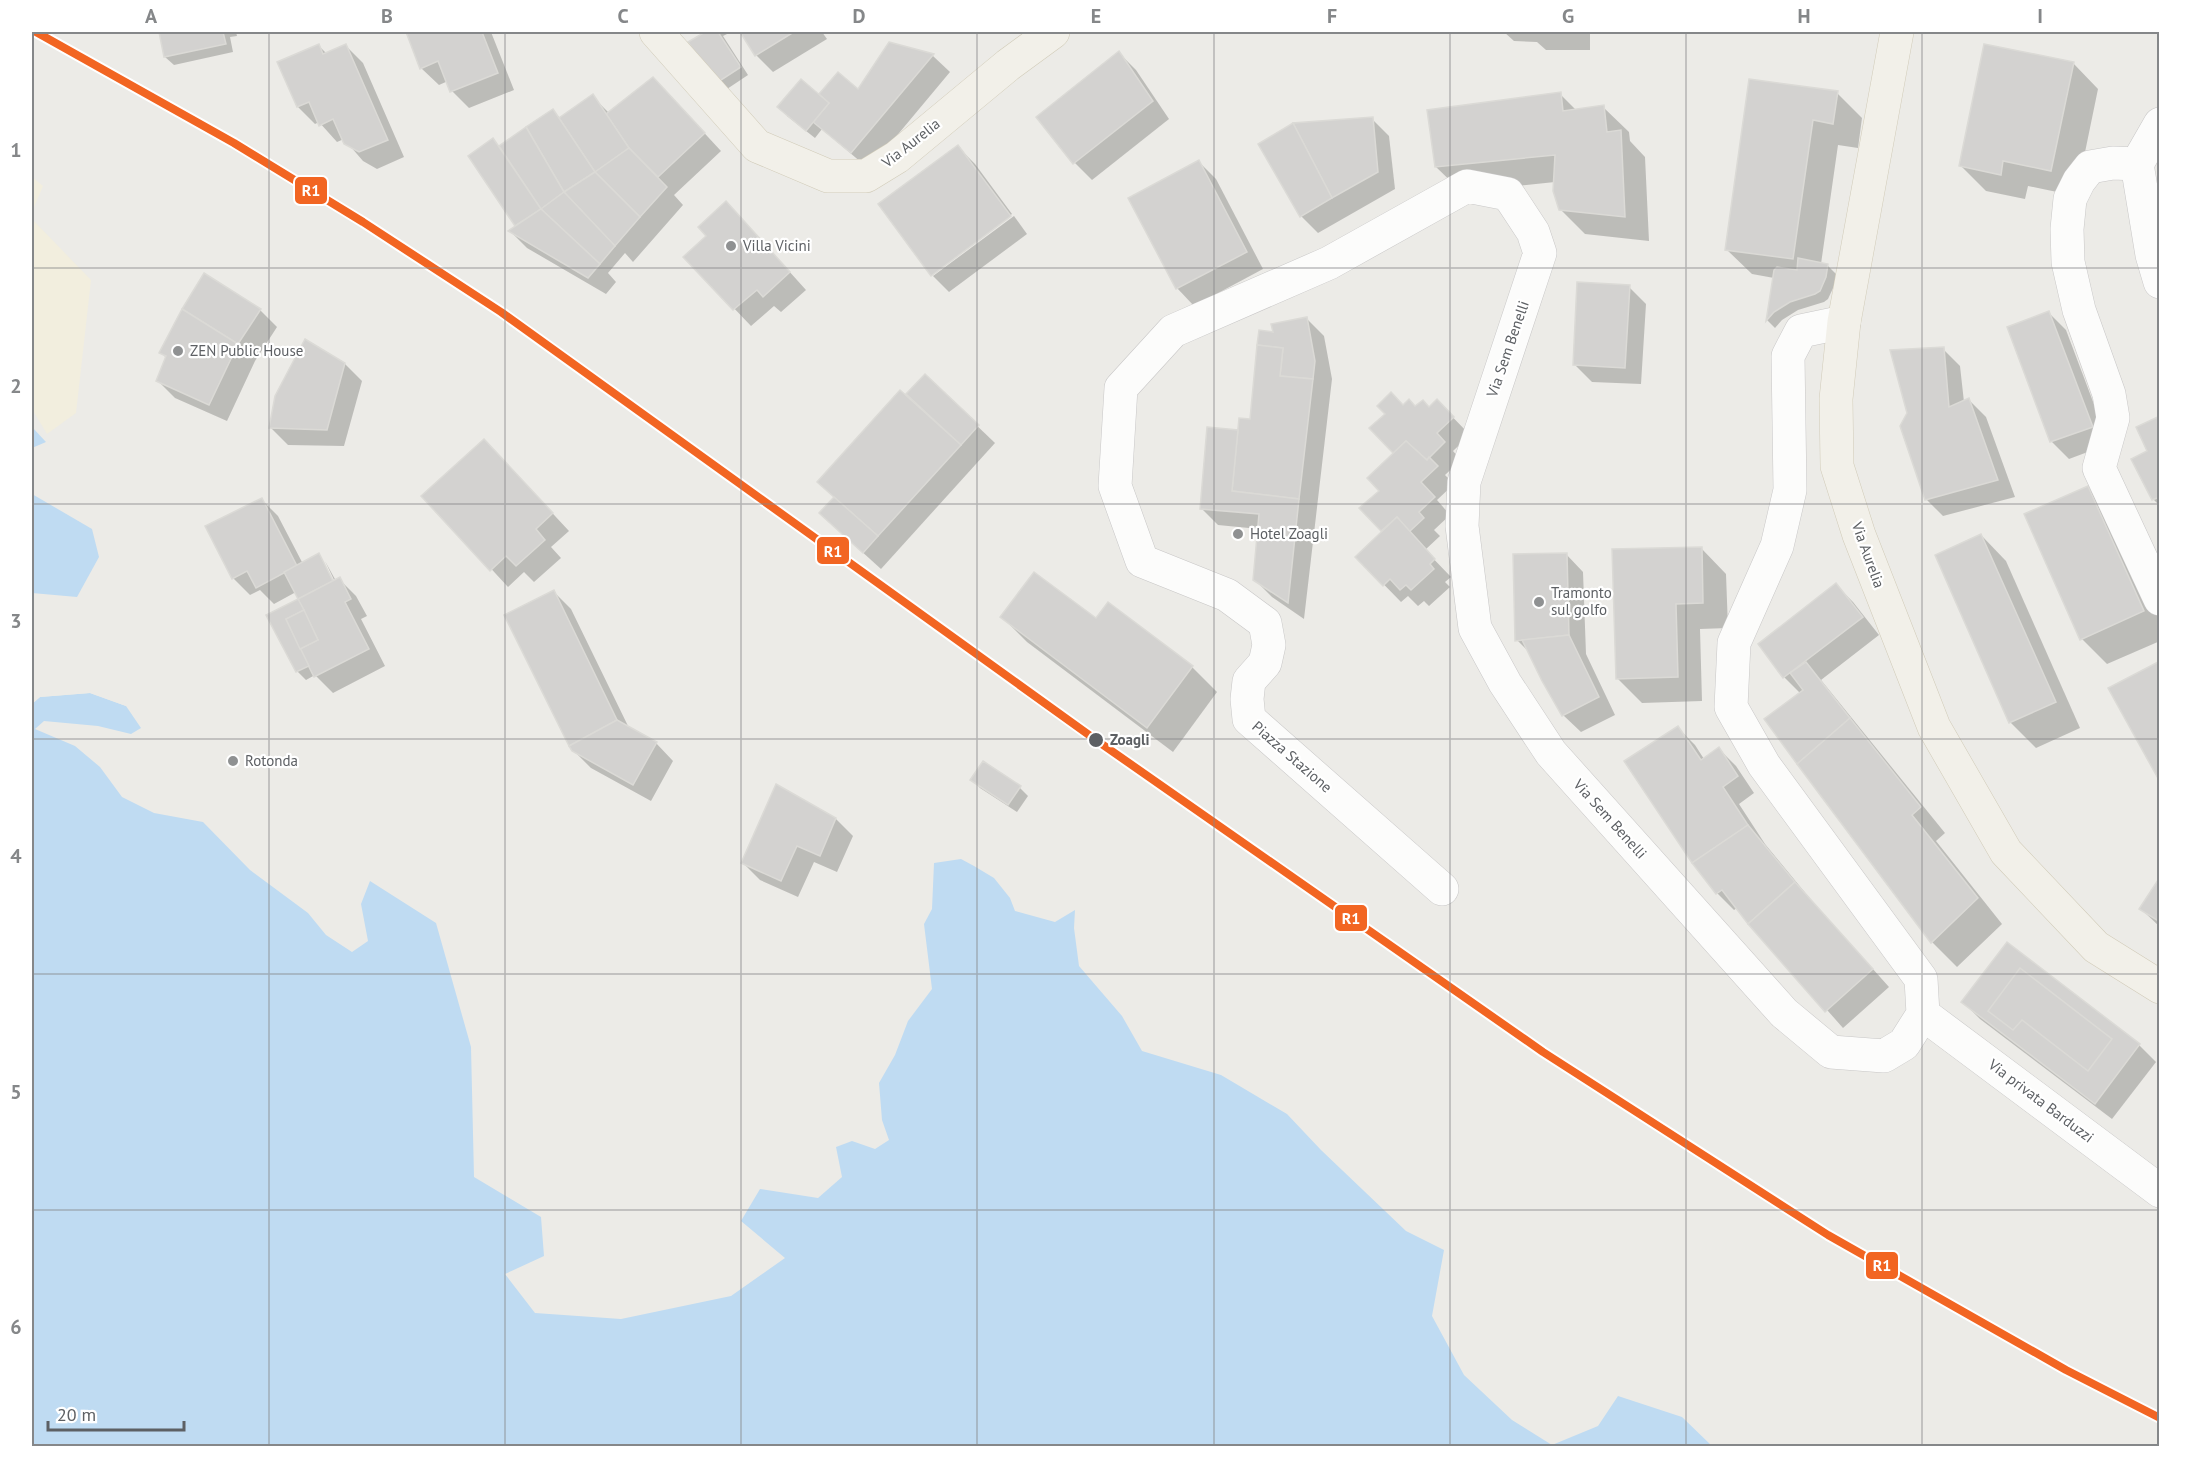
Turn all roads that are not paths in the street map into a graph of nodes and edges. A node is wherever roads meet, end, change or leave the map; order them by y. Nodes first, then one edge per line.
1 (656, 32) edge
2 (1053, 32) edge
3 (1897, 32) edge
4 (2160, 124) edge
5 (2137, 164) junction
6 (2160, 282) edge
7 (1844, 322) junction
8 (1115, 486) joint
9 (2160, 599) edge
10 (1442, 889) dead end
11 (2160, 987) edge
12 (1923, 1014) junction
13 (2159, 1190) edge

1 - 2 main road, Via Aurelia
3 - 7 main road, Via Aurelia
4 - 5 street
5 - 6 street
5 - 9 street
7 - 11 main road, Via Aurelia
7 - 12 street
8 - 10 street, Piazza Stazione
8 - 12 street, Via Sem Benelli
12 - 13 street, Via privata Barduzzi

